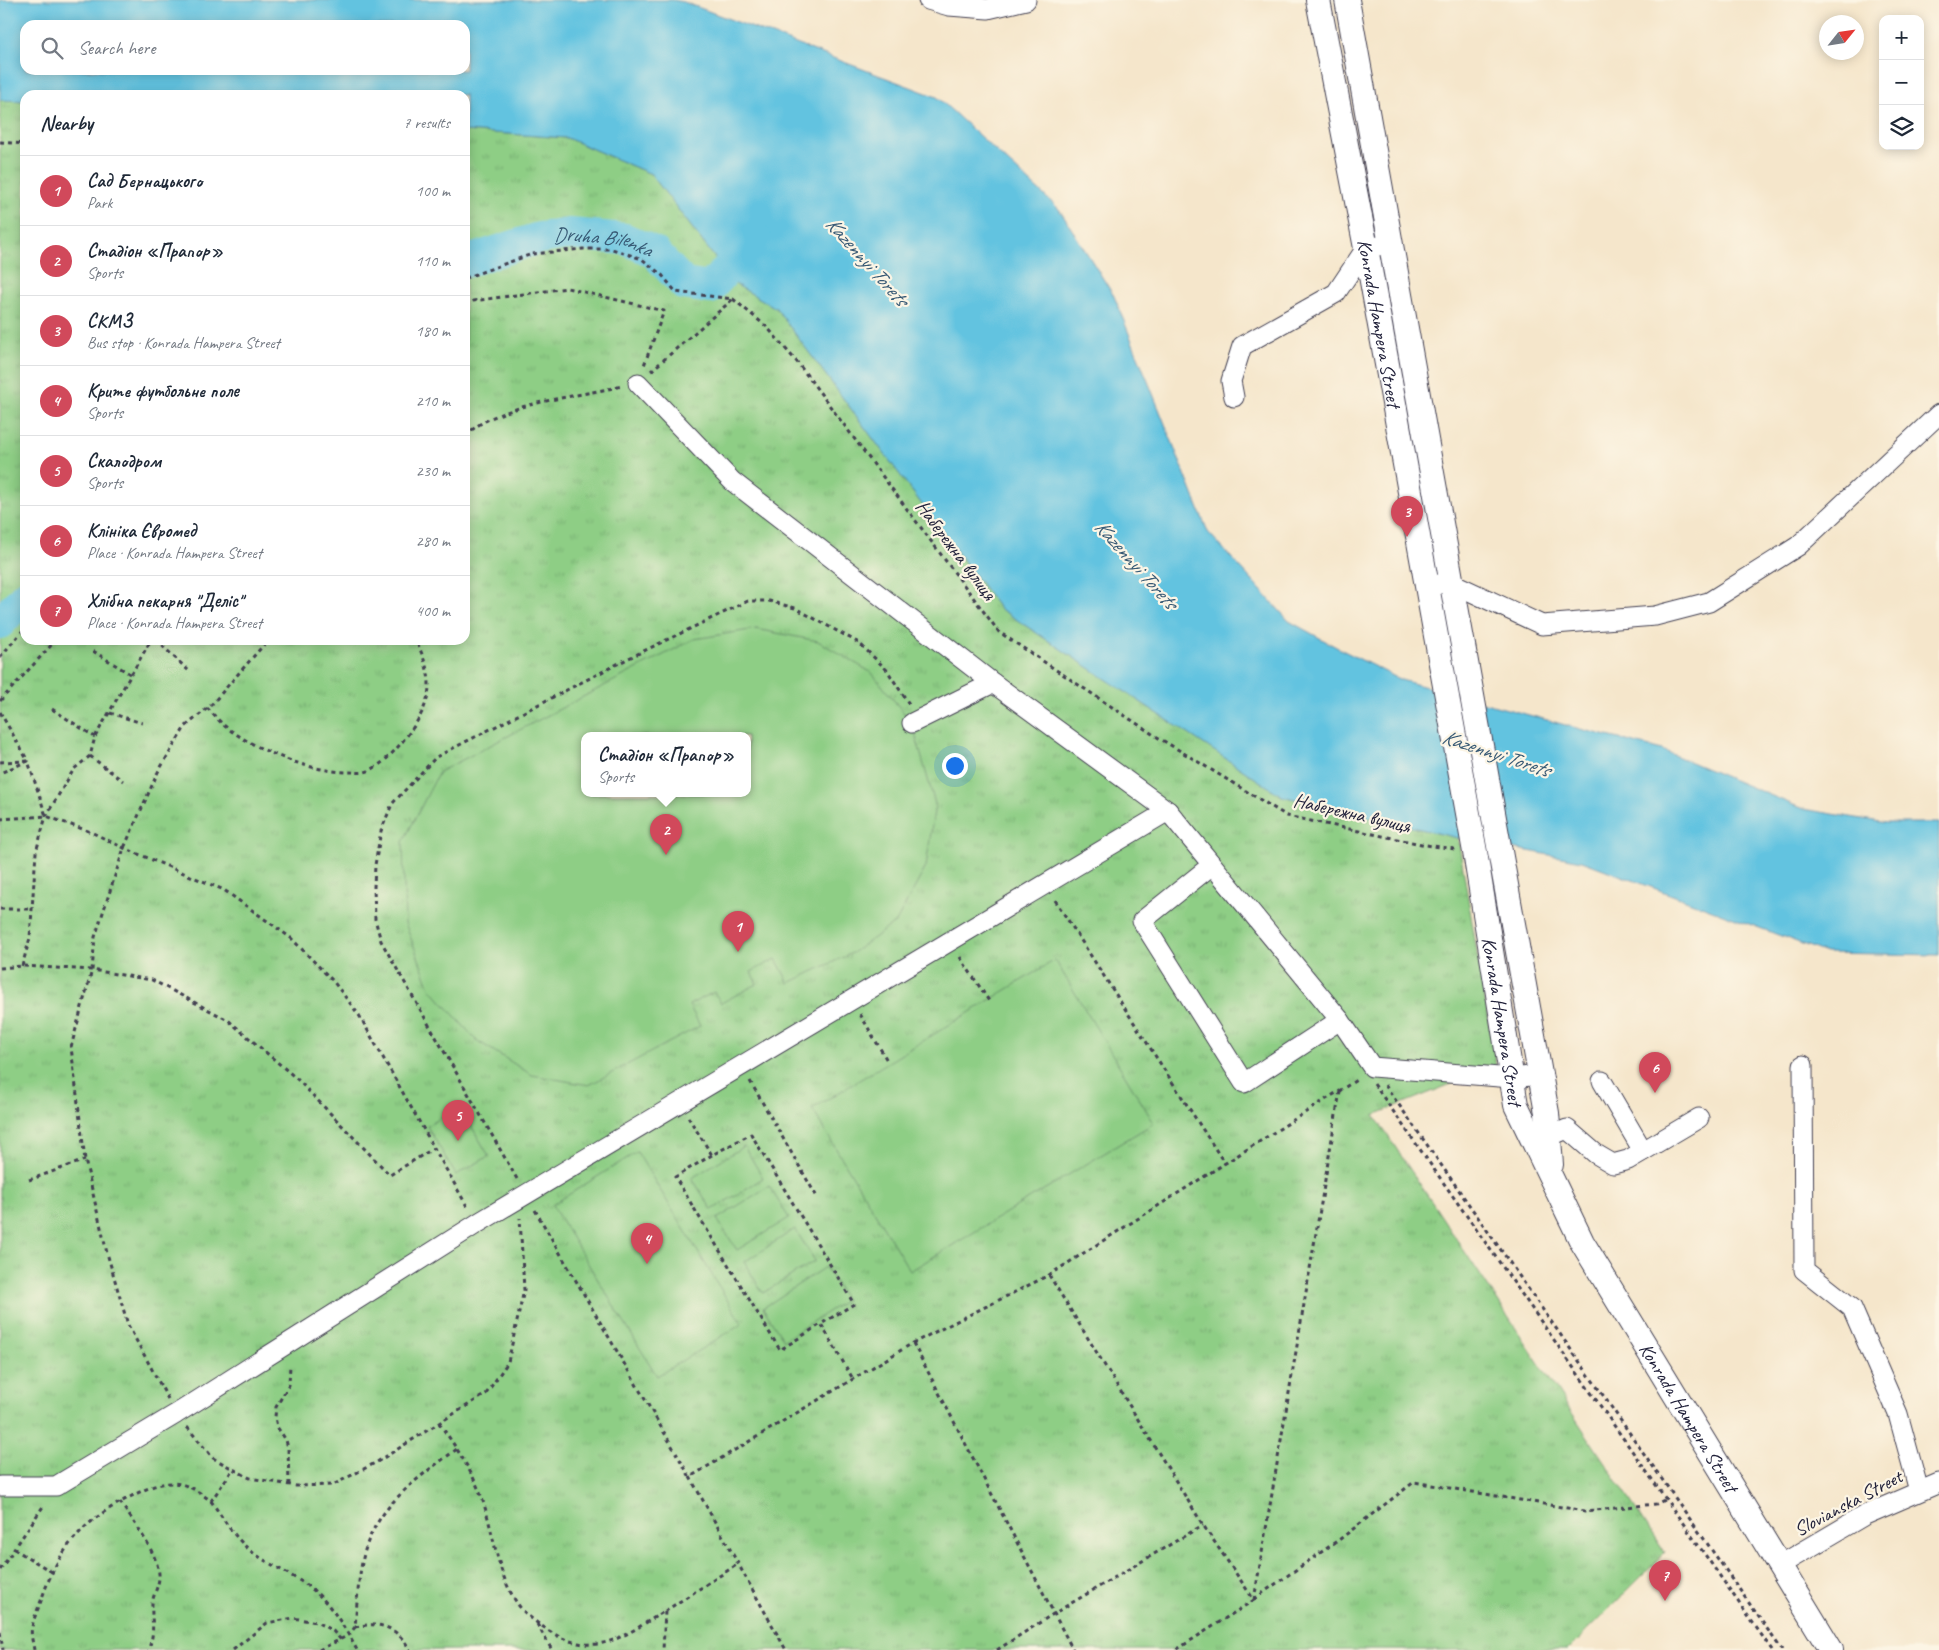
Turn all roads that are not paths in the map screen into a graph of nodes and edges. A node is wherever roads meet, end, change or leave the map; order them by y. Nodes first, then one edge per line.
1 (928, 0) edge
2 (1026, 0) edge
3 (1318, 0) edge
4 (1347, 0) edge
5 (1390, 244) junction
6 (1366, 248) junction
7 (638, 383) road end
8 (1234, 397) dead end
9 (1939, 414) edge
10 (1450, 582) junction
11 (1427, 586) junction
12 (993, 683) junction
13 (916, 721) road end
14 (1168, 811) junction
15 (1212, 865) junction
16 (1340, 1020) junction
17 (1803, 1065) dead end
18 (1540, 1076) junction
19 (1512, 1078) junction
20 (1602, 1081) dead end
21 (1699, 1118) dead end
22 (1548, 1137) junction
23 (1643, 1151) junction
24 (1552, 1182) junction
25 (1939, 1482) edge
26 (0, 1486) edge
27 (1919, 1491) junction
28 (1780, 1565) junction
29 (1831, 1650) edge

1 - 2 street
3 - 6 main road, Konrada Hampera Street
4 - 5 main road, Konrada Hampera Street
5 - 6 street
5 - 10 main road, Konrada Hampera Street
6 - 8 street
6 - 11 main road, Konrada Hampera Street
7 - 12 street
9 - 10 street
10 - 11 street
10 - 18 main road, Konrada Hampera Street
11 - 19 main road, Konrada Hampera Street
12 - 13 street
12 - 14 street
14 - 15 street
14 - 26 street
15 - 16 street
15 - 16 street
16 - 19 street
17 - 27 street
18 - 19 street
18 - 22 main road, Konrada Hampera Street
19 - 24 main road, Konrada Hampera Street
20 - 23 street
21 - 23 street
22 - 23 street
22 - 24 main road, Konrada Hampera Street
24 - 28 main road, Konrada Hampera Street
25 - 27 street, Slovianska Street
27 - 28 street, Slovianska Street
28 - 29 main road, Konrada Hampera Street

